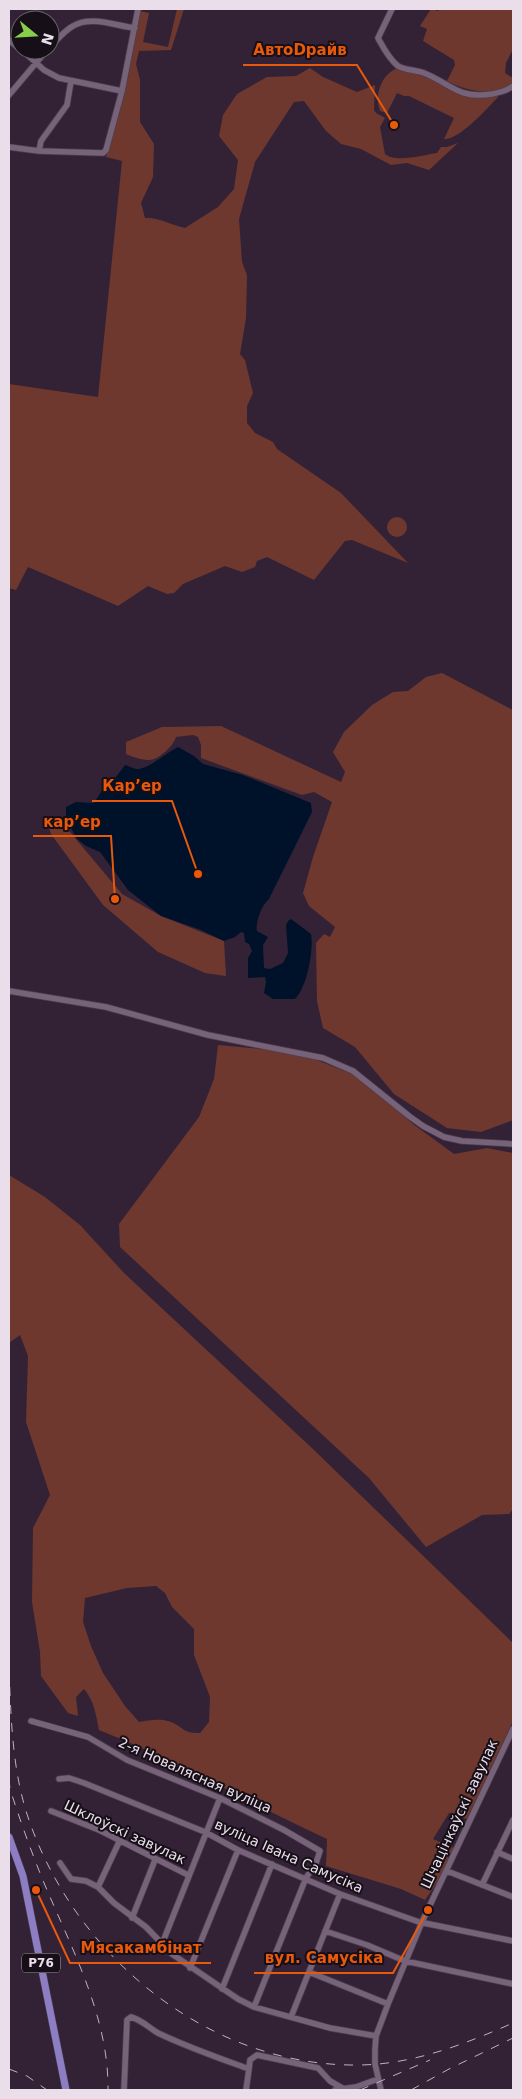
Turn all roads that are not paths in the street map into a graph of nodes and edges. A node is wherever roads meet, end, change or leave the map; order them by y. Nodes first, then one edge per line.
1 (138, 9) edge
2 (392, 9) edge
3 (135, 28) junction
4 (60, 37) edge
5 (36, 61) joint
6 (71, 81) junction
7 (513, 86) edge
8 (122, 91) junction
9 (9, 95) edge
10 (9, 147) edge
11 (39, 151) junction
12 (9, 991) edge
13 (513, 1144) edge
14 (31, 1721) dead end
15 (513, 1729) edge
16 (506, 1743) junction
17 (513, 1746) edge
18 (59, 1779) dead end
19 (220, 1798) junction
20 (51, 1811) dead end
21 (513, 1820) edge
22 (205, 1832) junction
23 (9, 1837) edge
24 (120, 1840) junction
25 (238, 1850) junction
26 (497, 1852) junction
27 (513, 1859) edge
28 (155, 1860) junction
29 (60, 1863) dead end
30 (272, 1864) junction
31 (447, 1871) junction
32 (188, 1875) junction
33 (306, 1878) junction
34 (482, 1884) junction
35 (98, 1887) junction
36 (340, 1894) junction
37 (513, 1897) edge
38 (132, 1918) junction
39 (422, 1922) junction
40 (325, 1930) junction
41 (513, 1941) edge
42 (162, 1944) junction
43 (405, 1961) junction
44 (190, 1968) junction
45 (309, 1972) junction
46 (513, 1984) edge
47 (222, 1990) junction
48 (388, 2004) junction
49 (254, 2006) junction
50 (291, 2017) junction
51 (376, 2036) junction
52 (249, 2069) junction
53 (378, 2079) junction
54 (344, 2089) junction
55 (66, 2090) edge
56 (124, 2090) edge
57 (246, 2090) edge
58 (335, 2090) edge
59 (381, 2090) edge

1 - 3 street
2 - 7 street
3 - 4 street
3 - 8 street
5 - 6 street
5 - 9 street
6 - 8 street
6 - 11 street
8 - 11 street
10 - 11 street
12 - 13 street
14 - 19 street, 2-я Новалясная вуліца
15 - 16 street, Шчацінкаўскі завулак
16 - 17 street
16 - 31 street, Шчацінкаўскі завулак
18 - 22 street, вуліца Івана Самусіка
19 - 22 street
19 - 33 street, 2-я Новалясная вуліца
20 - 24 street, Шклоўскі завулак
21 - 26 street
22 - 25 street, вуліца Івана Самусіка
22 - 32 street
23 - 55 main road, Р76
24 - 28 street, Шклоўскі завулак
24 - 35 street
25 - 30 street, вуліца Івана Самусіка
25 - 44 street
26 - 27 street
26 - 34 street
28 - 32 street, Шклоўскі завулак
28 - 38 street
29 - 35 street
30 - 33 street, вуліца Івана Самусіка
30 - 47 street
31 - 34 street
31 - 39 street, Шчацінкаўскі завулак
32 - 42 street
33 - 36 street, вуліца Івана Самусіка
33 - 49 street
34 - 37 street
35 - 38 street
36 - 39 street, вуліца Івана Самусіка
36 - 40 street
38 - 42 street
39 - 41 street, вуліца Івана Самусіка
39 - 43 street, Шчацінкаўскі завулак
40 - 43 street
40 - 45 street
42 - 44 street
43 - 46 street
43 - 48 street, Шчацінкаўскі завулак
44 - 47 street
45 - 48 street
45 - 50 street
47 - 49 street
48 - 51 street, Шчацінкаўскі завулак
49 - 50 street
50 - 51 street
51 - 53 street, Шчацінкаўскі завулак
52 - 54 street
52 - 56 street
52 - 57 street
53 - 54 street
53 - 59 street, Шчацінкаўскі завулак
54 - 58 street

